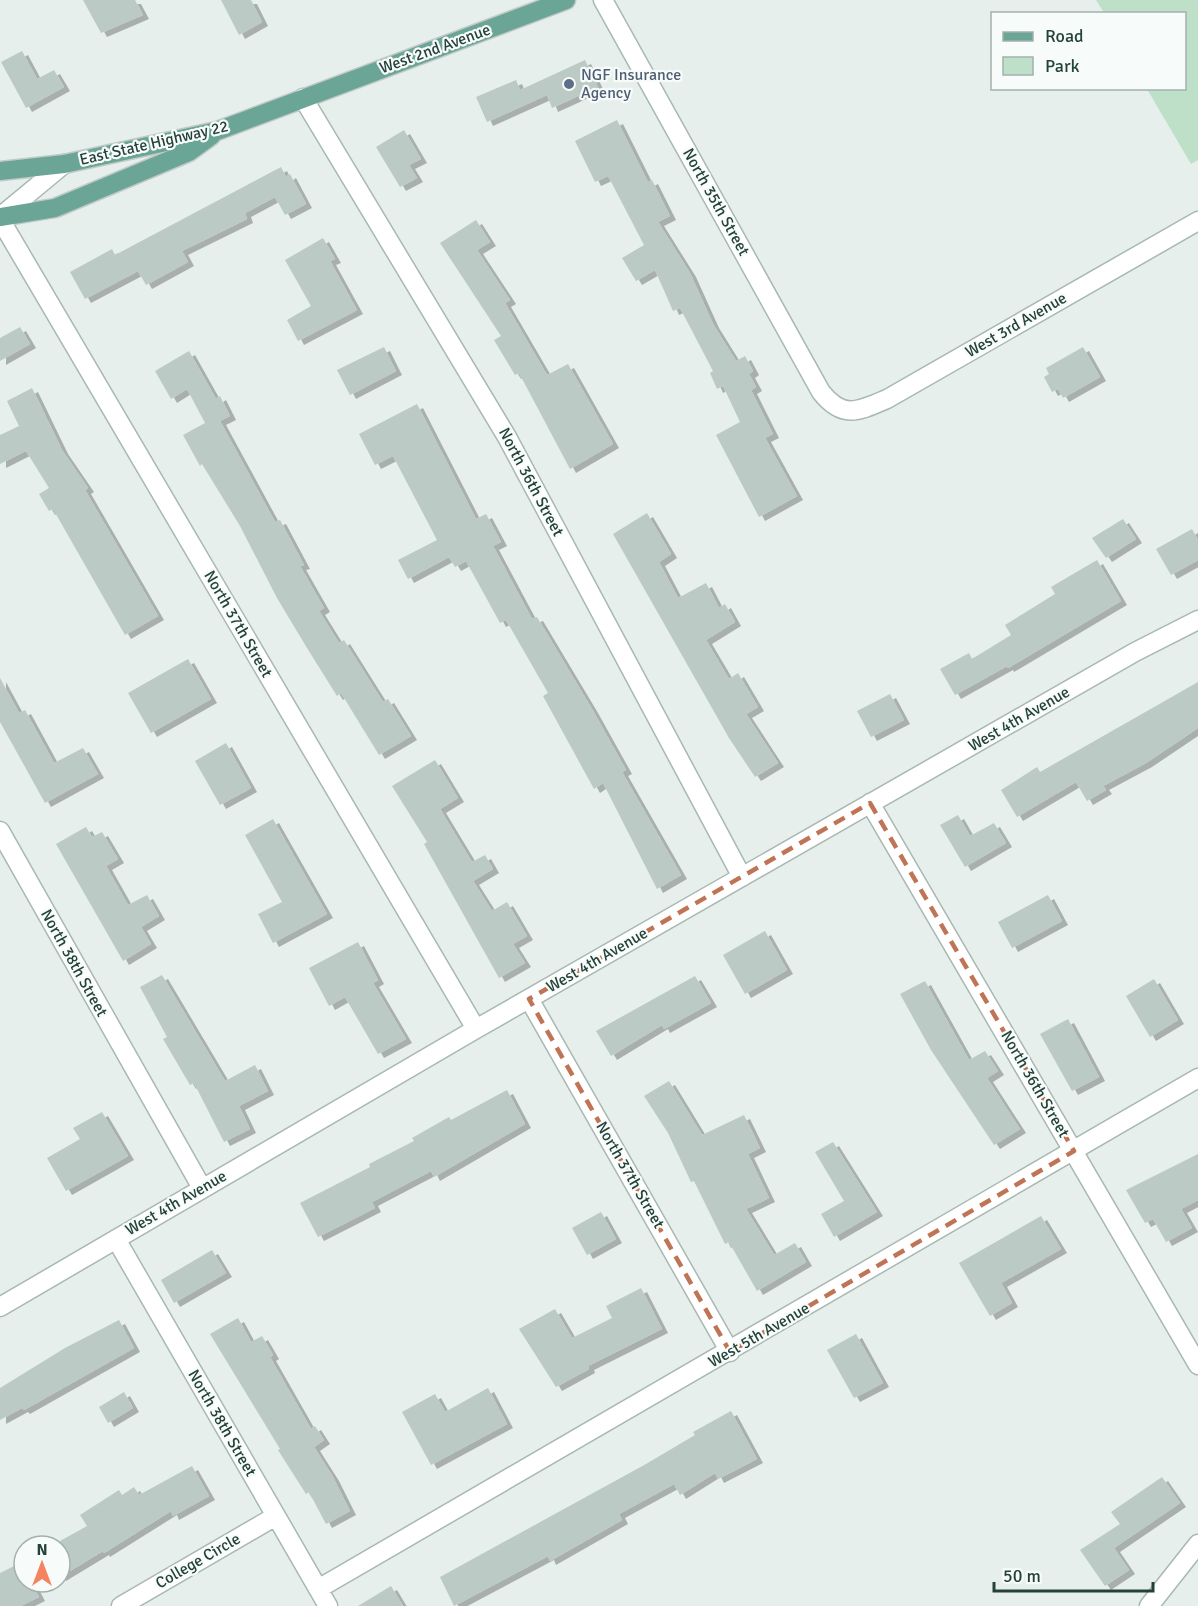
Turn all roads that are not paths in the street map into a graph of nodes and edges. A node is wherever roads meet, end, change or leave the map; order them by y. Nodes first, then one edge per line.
1 (566, 0) edge
2 (603, 0) edge
3 (303, 98) junction
4 (217, 131) junction
5 (64, 164) junction
6 (0, 171) edge
7 (0, 218) edge
8 (1198, 220) edge
9 (830, 403) joint
10 (1198, 620) edge
11 (870, 803) junction
12 (0, 831) edge
13 (742, 876) junction
14 (529, 999) junction
15 (476, 1029) junction
16 (1198, 1078) edge
17 (1074, 1151) junction
18 (202, 1188) junction
19 (116, 1239) junction
20 (0, 1307) edge
21 (730, 1352) junction
22 (1198, 1365) edge
23 (276, 1516) junction
24 (1198, 1544) edge
25 (318, 1590) junction
26 (121, 1606) edge
27 (328, 1606) edge
28 (1149, 1606) edge

1 - 3 main road, West 2nd Avenue
2 - 9 street, North 35th Street
3 - 4 main road, East State Highway 22
3 - 13 street, North 36th Street
4 - 5 main road, East State Highway 22
4 - 7 main road
5 - 6 main road, East State Highway 22
5 - 7 street
7 - 15 street, North 37th Street
8 - 9 street, West 3rd Avenue
10 - 11 street, West 4th Avenue
11 - 13 street, West 4th Avenue
11 - 17 street, North 36th Street
12 - 18 street, North 38th Street
13 - 14 street, West 4th Avenue
14 - 15 street, West 4th Avenue
14 - 21 street, North 37th Street
15 - 18 street, West 4th Avenue
16 - 17 street, West 5th Avenue
17 - 21 street, West 5th Avenue
17 - 22 street, North 36th Street
18 - 19 street, West 4th Avenue
19 - 20 street, West 4th Avenue
19 - 23 street, North 38th Street
21 - 25 street, West 5th Avenue
23 - 25 street, North 38th Street
23 - 26 street, College Circle
24 - 28 street
25 - 27 street, North 38th Street

